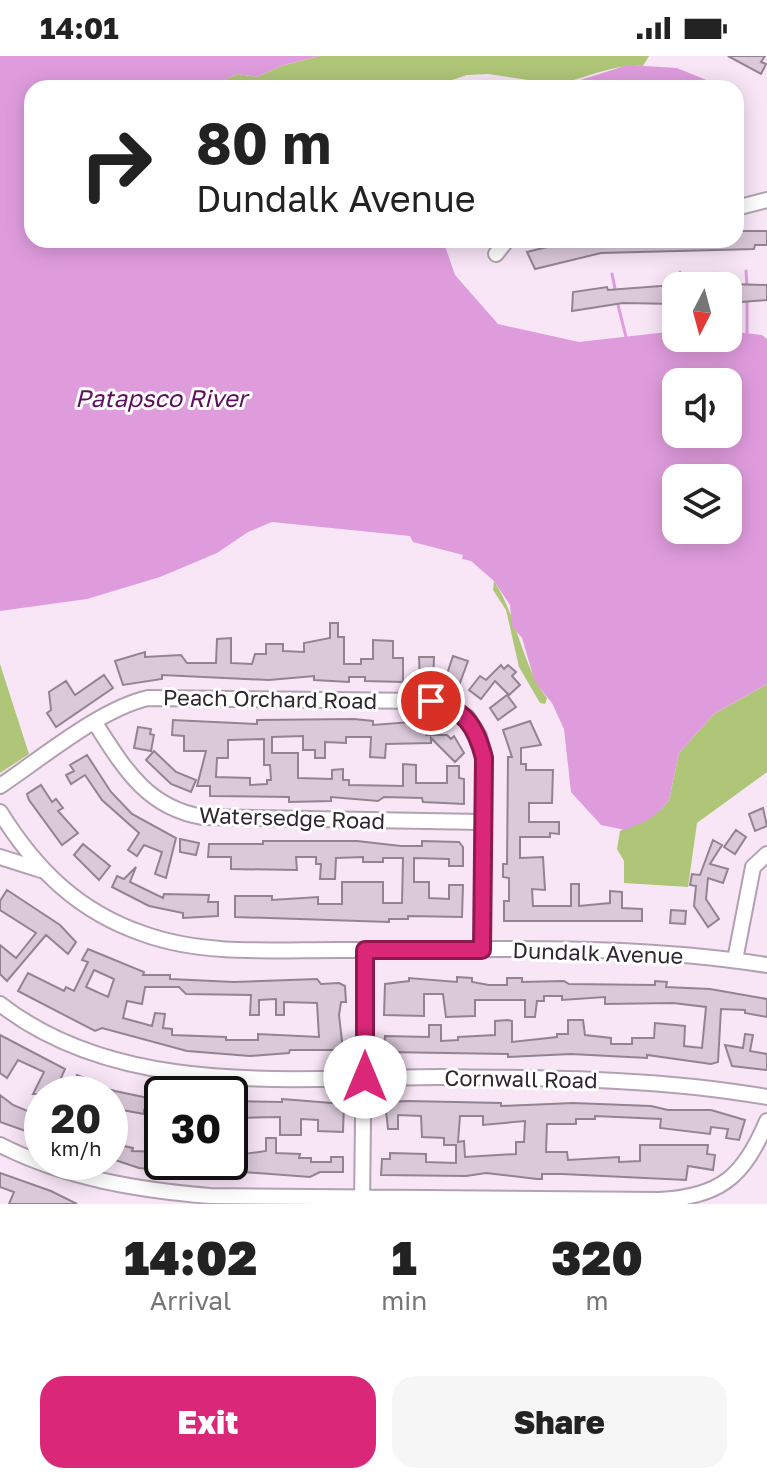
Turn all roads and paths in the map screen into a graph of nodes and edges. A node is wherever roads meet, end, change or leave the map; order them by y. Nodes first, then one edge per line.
1 (767, 200) edge
2 (744, 206) edge
3 (501, 248) edge
4 (496, 254) dead end
5 (95, 723) junction
6 (0, 786) edge
7 (0, 812) edge
8 (483, 822) junction
9 (767, 854) edge
10 (0, 857) edge
11 (41, 870) junction
12 (365, 950) junction
13 (482, 950) junction
14 (735, 960) junction
15 (767, 965) edge
16 (0, 1004) edge
17 (365, 1077) junction
18 (767, 1097) edge
19 (767, 1121) edge
20 (0, 1145) edge
21 (362, 1201) edge

1 - 2 street
3 - 4 street
5 - 6 street, Peach Orchard Road
5 - 8 street, Watersedge Road
5 - 8 street, Peach Orchard Road
7 - 11 street, Dundalk Avenue
8 - 13 street, Peach Orchard Road
9 - 14 street
10 - 11 street
11 - 12 street, Dundalk Avenue
12 - 13 street, Dundalk Avenue
12 - 17 street
13 - 14 street, Dundalk Avenue
14 - 15 street, Dundalk Avenue
16 - 17 street, Cornwall Road
17 - 18 street, Cornwall Road
17 - 21 street
19 - 21 street
20 - 21 street

